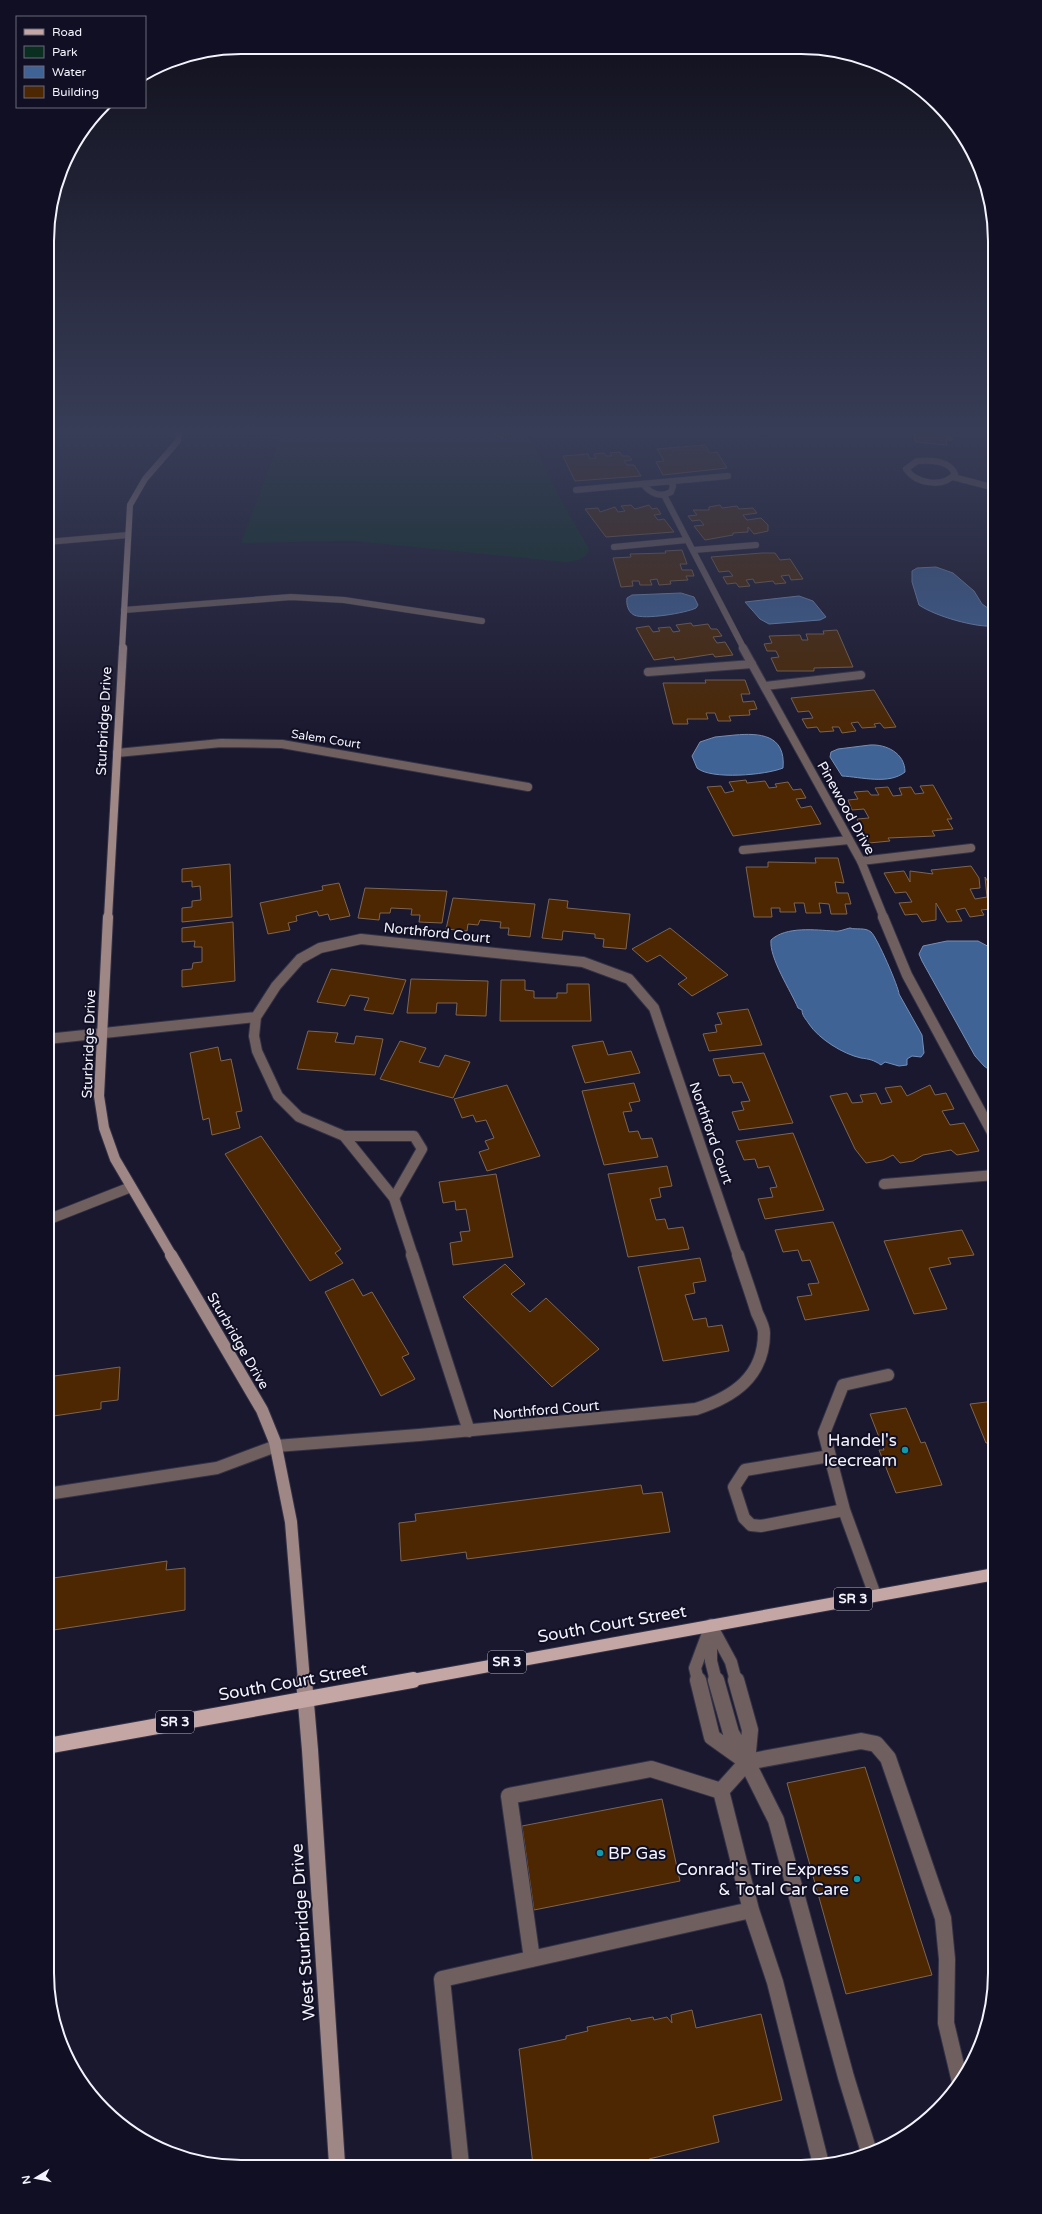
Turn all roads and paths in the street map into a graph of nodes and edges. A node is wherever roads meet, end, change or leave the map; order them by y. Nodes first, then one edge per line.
1 (101, 537) edge
2 (128, 537) edge
3 (687, 537) edge
4 (688, 540) junction
5 (54, 541) edge
6 (756, 545) dead end
7 (614, 547) dead end
8 (693, 550) junction
9 (124, 610) junction
10 (482, 621) dead end
11 (752, 664) junction
12 (648, 672) dead end
13 (861, 675) dead end
14 (765, 686) junction
15 (117, 753) junction
16 (528, 787) dead end
17 (849, 840) junction
18 (971, 848) dead end
19 (743, 850) dead end
20 (861, 861) junction
21 (256, 1018) junction
22 (102, 1032) junction
23 (54, 1038) edge
24 (988, 1125) edge
25 (344, 1136) junction
26 (988, 1176) edge
27 (884, 1184) dead end
28 (131, 1187) junction
29 (394, 1198) junction
30 (54, 1217) edge
31 (888, 1375) dead end
32 (469, 1431) junction
33 (276, 1446) junction
34 (830, 1456) junction
35 (54, 1493) edge
36 (844, 1510) junction
37 (988, 1575) edge
38 (876, 1595) junction
39 (711, 1625) junction
40 (303, 1698) junction
41 (54, 1745) edge
42 (747, 1762) junction
43 (721, 1791) junction
44 (752, 1910) junction
45 (532, 1959) junction
46 (958, 2075) edge
47 (868, 2148) edge
48 (820, 2159) edge
49 (337, 2160) edge
50 (460, 2160) edge

1 - 5 street
2 - 9 street, Sturbridge Drive
3 - 4 street, Pinewood Drive
4 - 7 street
4 - 8 street, Pinewood Drive
6 - 8 street
8 - 11 street, Pinewood Drive
9 - 10 street
9 - 15 street, Sturbridge Drive
11 - 12 street
11 - 14 street, Pinewood Drive
13 - 14 street
14 - 17 street, Pinewood Drive
15 - 16 street, Salem Court
15 - 22 street, Sturbridge Drive
17 - 19 street
17 - 20 street, Pinewood Drive
18 - 20 street
20 - 24 street, Pinewood Drive
21 - 22 street
21 - 25 street
21 - 32 street, Northford Court
22 - 23 street
22 - 28 street, Sturbridge Drive
25 - 29 street
25 - 29 street
26 - 27 street
28 - 30 street
28 - 33 street, Sturbridge Drive
29 - 32 street
31 - 34 street
32 - 33 street, Northford Court
33 - 35 street, Northford Court
33 - 40 street, Sturbridge Drive
34 - 36 street
34 - 36 street
36 - 38 street
37 - 38 main road, South Court Street / SR 3
38 - 39 main road, South Court Street / SR 3
39 - 40 main road, South Court Street / SR 3
39 - 42 street
39 - 42 street
39 - 42 street
40 - 41 main road, South Court Street / SR 3
40 - 49 street, West Sturbridge Drive
42 - 43 street
42 - 46 street
42 - 47 street
43 - 44 street
43 - 45 street
44 - 45 street
44 - 48 street
45 - 50 street

